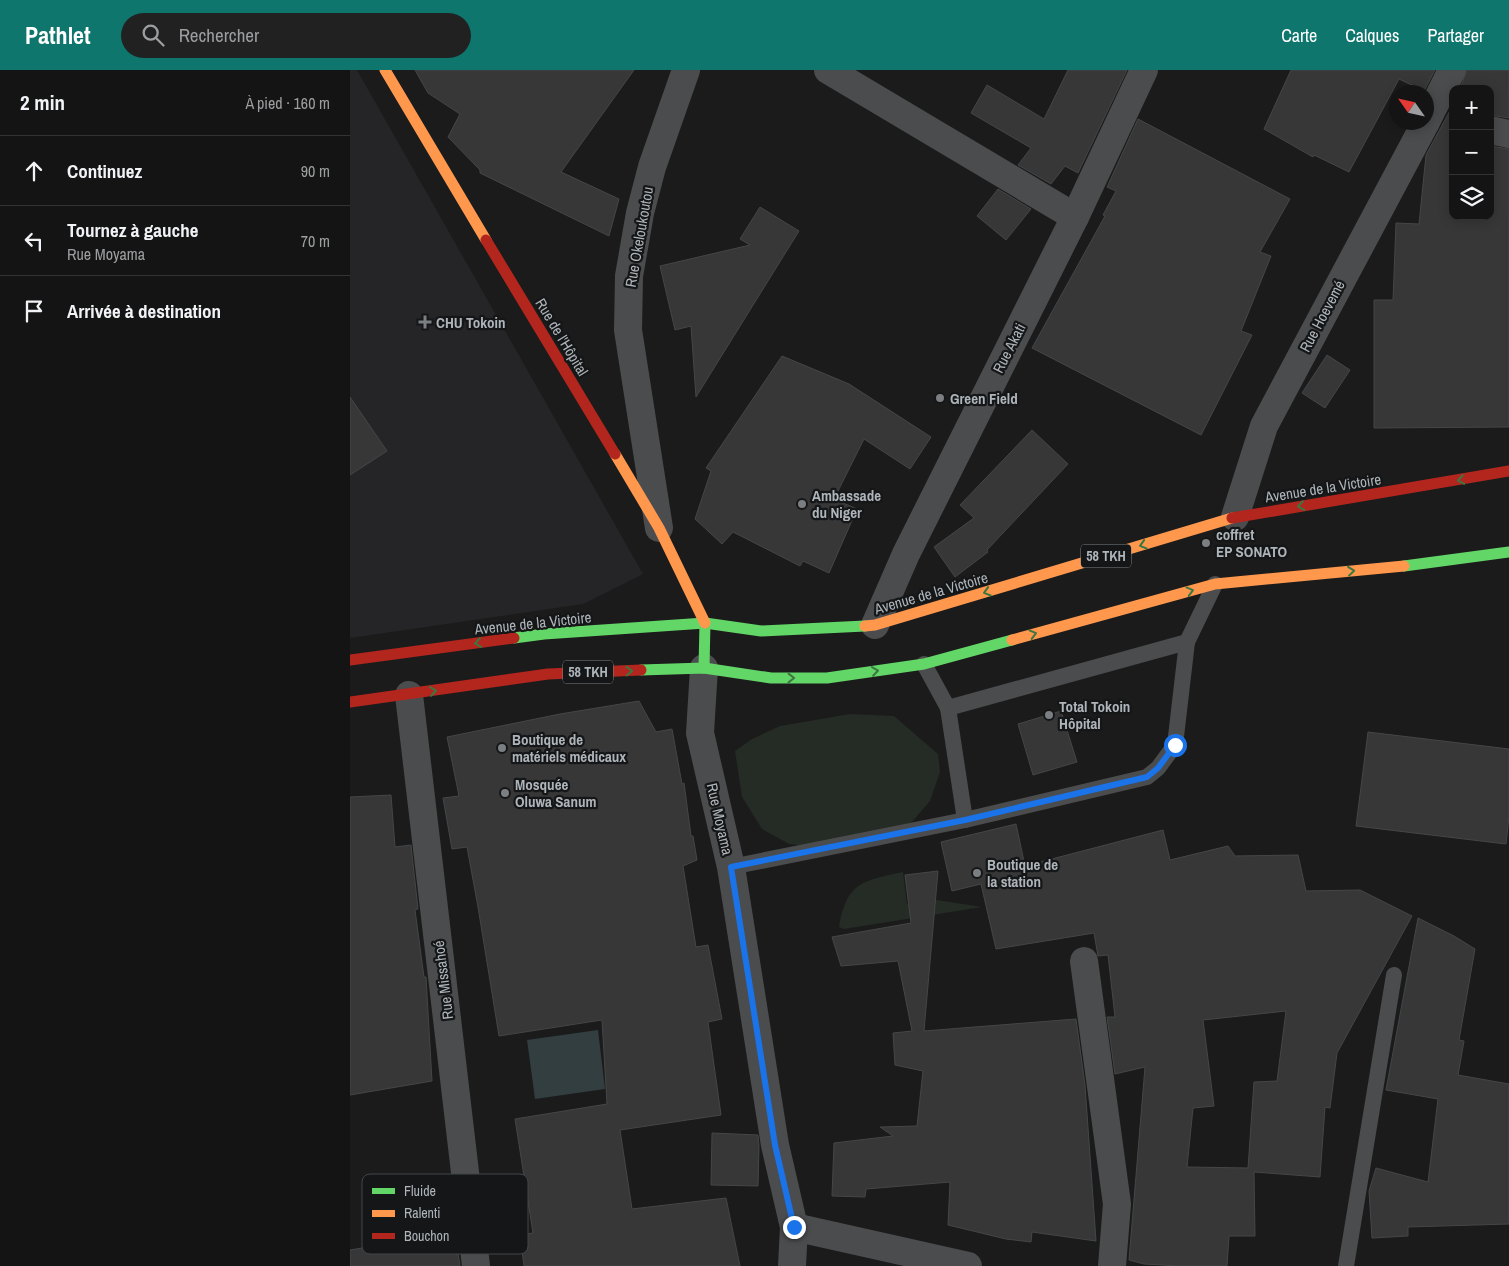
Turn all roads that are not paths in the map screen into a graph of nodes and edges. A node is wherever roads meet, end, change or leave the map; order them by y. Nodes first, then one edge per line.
1 (385, 70) edge
2 (686, 70) edge
3 (828, 70) edge
4 (1144, 70) edge
5 (1452, 70) edge
6 (1434, 121) edge
7 (1429, 130) edge
8 (1494, 131) edge
9 (1509, 134) edge
10 (1075, 217) junction
11 (1509, 472) edge
12 (1235, 517) junction
13 (659, 528) junction
14 (1509, 552) edge
15 (1215, 584) junction
16 (705, 623) junction
17 (875, 625) junction
18 (1187, 642) junction
19 (350, 660) edge
20 (924, 664) junction
21 (704, 668) junction
22 (409, 694) junction
23 (350, 702) edge
24 (948, 708) junction
25 (965, 820) junction
26 (731, 867) junction
27 (1084, 961) dead end
28 (1394, 975) dead end
29 (465, 1174) edge
30 (794, 1227) junction
31 (792, 1266) edge
32 (968, 1266) edge
33 (1112, 1266) edge
34 (1346, 1266) edge

1 - 13 main road, Rue de l'Hôpital
2 - 13 street, Rue Okeloukoutou
3 - 10 street
4 - 10 street, Rue Akati
5 - 6 street, Rue Hoevemé
7 - 12 street, Rue Hoevemé
8 - 9 street
10 - 17 street, Rue Akati
11 -> 12 main road, Avenue de la Victoire / 58 TKH
12 -> 17 main road, Avenue de la Victoire / 58 TKH
13 - 16 main road, Rue de l'Hôpital
15 -> 14 main road, 58 TKH
15 - 18 lane
20 -> 15 main road, 58 TKH
16 - 17 main road, Avenue de la Victoire / 58 TKH
16 -> 19 main road, Avenue de la Victoire / 58 TKH
16 - 21 main road
18 - 24 lane
18 - 25 lane
21 -> 20 main road, 58 TKH
20 - 24 lane
22 -> 21 main road, 58 TKH
21 - 26 street, Rue Moyama
22 - 23 main road, 58 TKH
22 - 29 street, Rue Missahoé
24 - 25 lane
25 - 26 lane
26 - 30 street, Rue Moyama
27 - 33 street
28 - 34 lane
30 - 31 street, Rue Moyama
30 - 32 street

